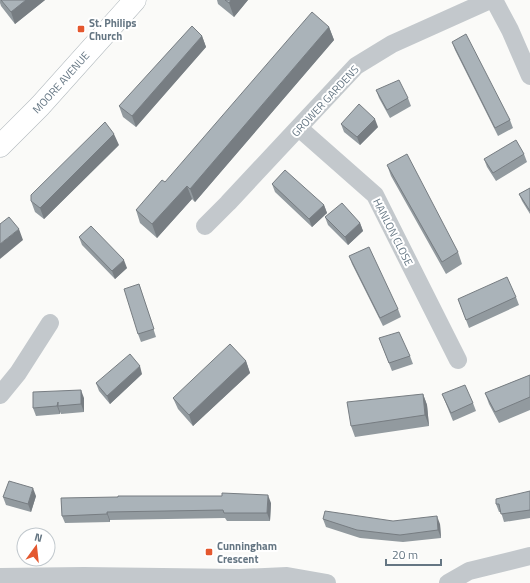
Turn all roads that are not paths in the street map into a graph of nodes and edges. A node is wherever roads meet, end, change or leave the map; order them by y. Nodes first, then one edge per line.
1 (135, 0) edge
2 (490, 0) edge
3 (494, 0) edge
4 (530, 76) edge
5 (299, 128) junction
6 (0, 146) edge
7 (205, 226) dead end
8 (50, 324) dead end
9 (458, 360) dead end
10 (0, 395) edge
11 (530, 556) edge
12 (0, 577) edge
13 (327, 583) edge
14 (448, 583) edge

1 - 6 street, MOORE AVENUE
2 - 5 street, GROWER GARDENS
3 - 4 street
5 - 7 street, GROWER GARDENS
5 - 9 street, HANLON CLOSE
8 - 10 street
11 - 14 street
12 - 13 street

